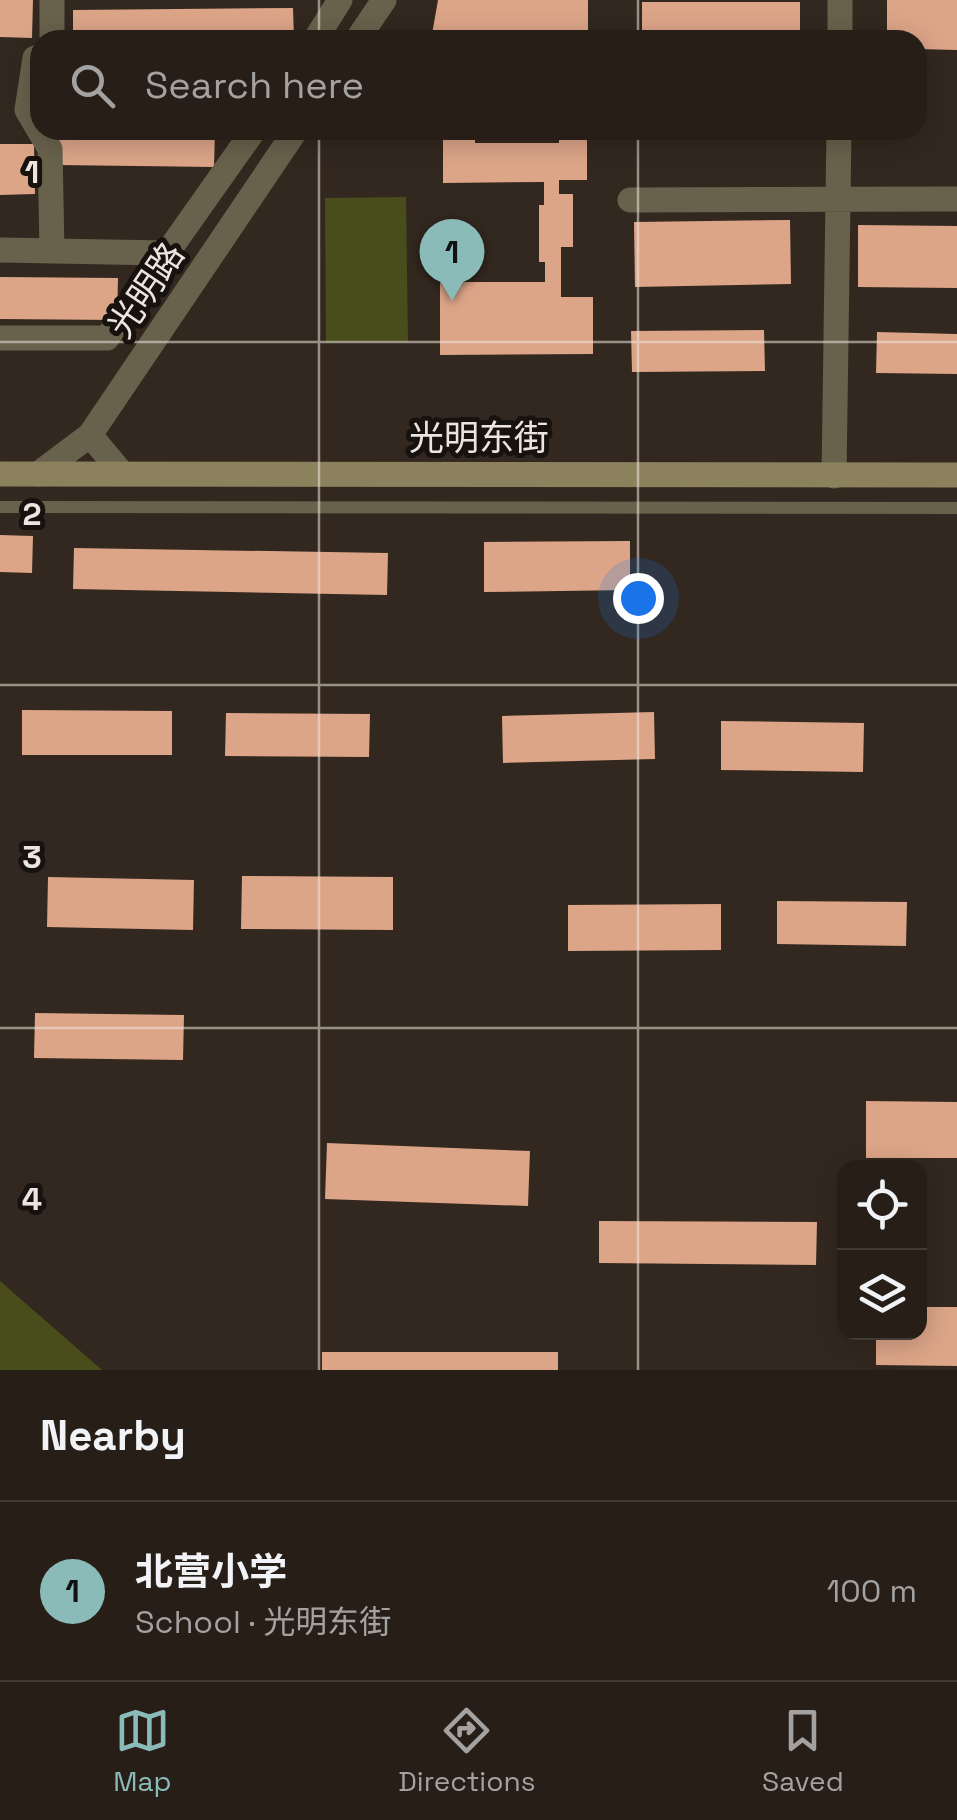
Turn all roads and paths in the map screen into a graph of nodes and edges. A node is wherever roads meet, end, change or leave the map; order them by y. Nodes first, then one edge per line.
1 (52, 0) edge
2 (340, 0) edge
3 (384, 0) edge
4 (840, 0) edge
5 (52, 30) edge
6 (320, 30) edge
7 (364, 30) edge
8 (840, 30) edge
9 (30, 109) edge
10 (0, 110) edge
11 (46, 140) edge
12 (247, 140) edge
13 (289, 140) edge
14 (839, 140) edge
15 (630, 200) dead end
16 (838, 200) junction
17 (957, 200) edge
18 (0, 250) edge
19 (52, 251) junction
20 (164, 253) junction
21 (0, 338) edge
22 (90, 435) junction
23 (120, 471) junction
24 (0, 474) edge
25 (38, 474) junction
26 (957, 475) edge
27 (834, 476) junction
28 (0, 507) edge
29 (957, 508) edge

1 - 5 street
2 - 6 street
3 - 7 street
4 - 8 street
9 - 10 street
11 - 19 street
12 - 20 street
13 - 22 street, 光明路
14 - 16 street
15 - 16 street
16 - 17 street
16 - 27 street
18 - 19 street
19 - 20 street
20 - 21 street
22 - 23 street
22 - 25 street, 光明路
23 - 25 main road, 光明东街
23 - 27 main road, 光明东街
24 - 25 main road, 光明东街
26 - 27 main road, 光明东街
28 - 29 lane

